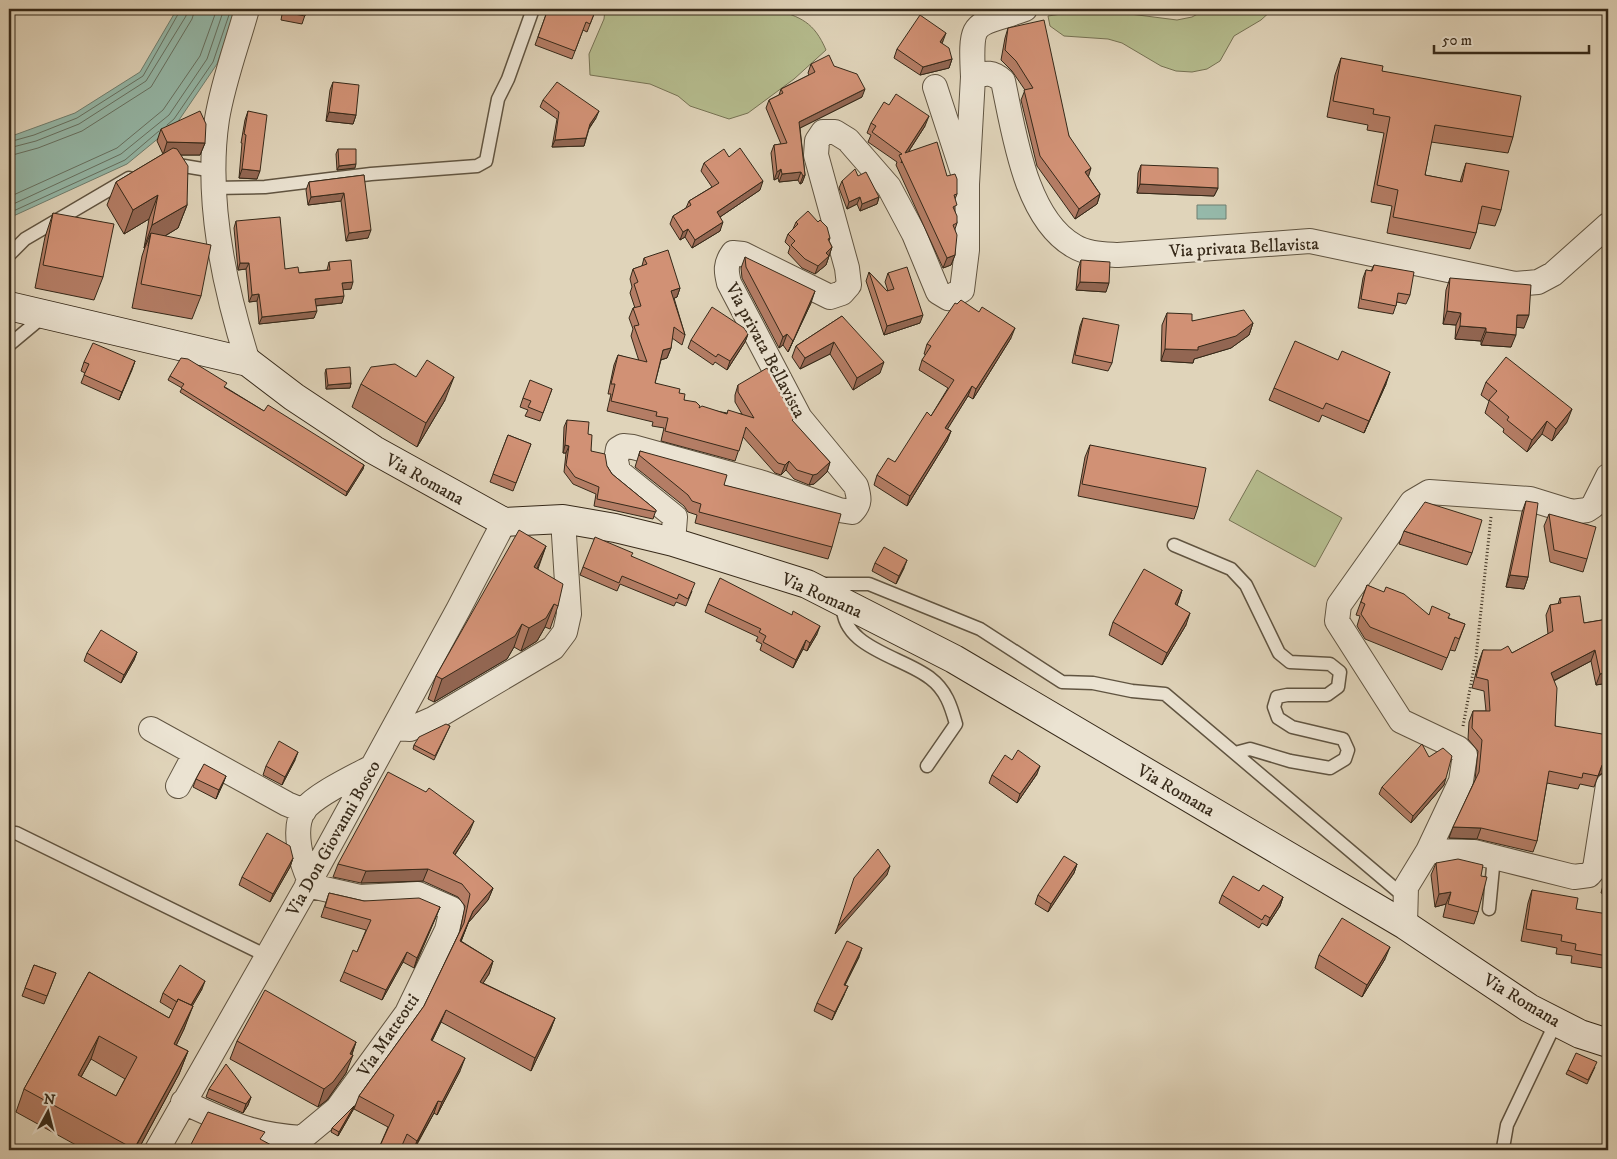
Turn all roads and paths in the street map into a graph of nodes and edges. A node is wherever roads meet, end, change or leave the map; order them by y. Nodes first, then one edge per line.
1 (247, 9) edge
2 (533, 9) edge
3 (1025, 9) edge
4 (973, 76) junction
5 (935, 88) dead end
6 (156, 162) edge
7 (140, 172) edge
8 (214, 180) junction
9 (967, 184) junction
10 (1608, 225) edge
11 (9, 255) edge
12 (9, 306) edge
13 (46, 314) junction
14 (9, 345) edge
15 (248, 362) junction
16 (1608, 476) edge
17 (1493, 496) junction
18 (563, 519) junction
19 (504, 522) junction
20 (673, 542) junction
21 (1174, 544) dead end
22 (807, 584) junction
23 (843, 602) junction
24 (394, 728) junction
25 (150, 730) dead end
26 (1449, 743) junction
27 (1235, 753) junction
28 (195, 754) junction
29 (927, 766) dead end
30 (372, 767) junction
31 (1608, 785) edge
32 (178, 786) dead end
33 (304, 811) junction
34 (9, 833) edge
35 (1428, 851) junction
36 (1494, 857) junction
37 (308, 883) junction
38 (1406, 898) junction
39 (1489, 909) dead end
40 (1405, 925) junction
41 (267, 956) junction
42 (1556, 1022) junction
43 (1608, 1043) edge
44 (183, 1102) junction
45 (1503, 1148) dead end
46 (157, 1150) edge

1 - 8 street
2 - 8 lane
3 - 4 street, Via privata Bellavista
4 - 9 street, Via privata Bellavista
4 - 10 street, Via privata Bellavista
5 - 9 street, Via privata Bellavista
6 - 8 lane
7 - 11 lane
8 - 15 street
9 - 20 street, Via privata Bellavista
12 - 13 street, Via Romana
13 - 14 lane
13 - 15 street, Via Romana
15 - 19 street, Via Romana
16 - 17 street
17 - 26 path
17 - 26 street
18 - 19 street, Via Romana
18 - 20 street, Via Romana
18 - 24 street
19 - 24 street, Via Don Giovanni Bosco
20 - 22 street, Via Romana
21 - 27 lane
22 - 23 street, Via Romana
22 - 27 lane
23 - 29 lane
23 - 40 street, Via Romana
24 - 30 street, Via Don Giovanni Bosco
25 - 28 street
26 - 35 street
27 - 38 lane
28 - 32 street
28 - 33 street
30 - 33 street
30 - 37 street, Via Don Giovanni Bosco
31 - 36 street
33 - 37 street
34 - 41 lane
35 - 36 street
35 - 38 street
36 - 39 lane
37 - 41 street, Via Don Giovanni Bosco
37 - 44 street, Via Matteotti
38 - 40 street
40 - 42 street, Via Romana
41 - 44 street, Via Don Giovanni Bosco
42 - 43 street, Via Romana
42 - 45 lane
44 - 46 street, Via Don Giovanni Bosco

